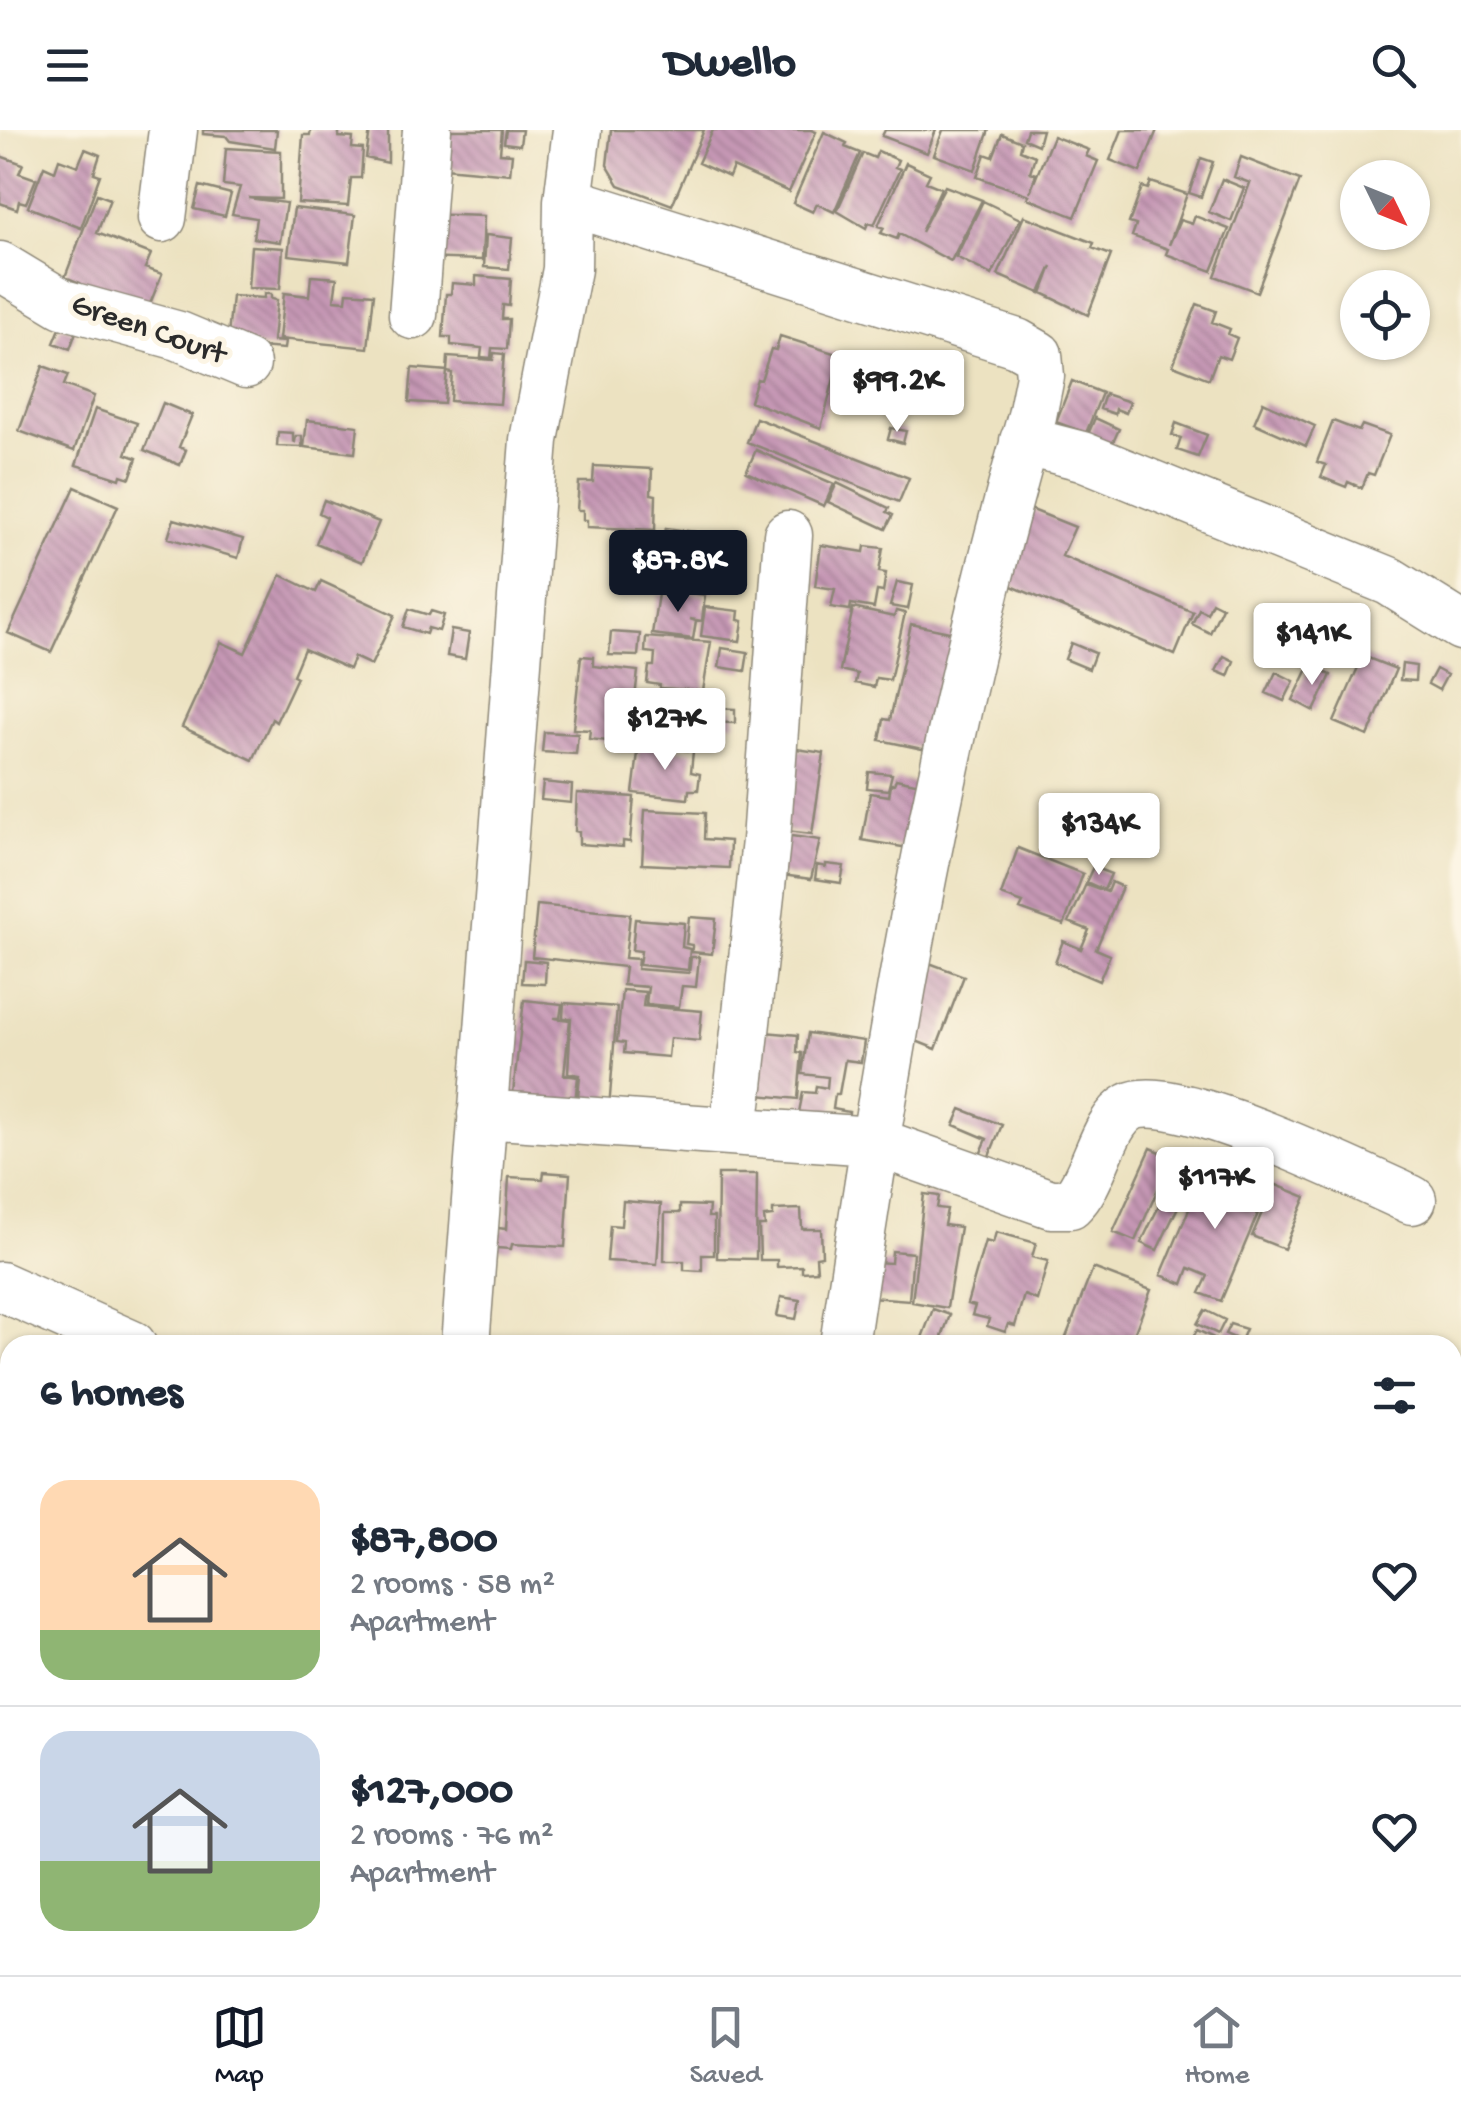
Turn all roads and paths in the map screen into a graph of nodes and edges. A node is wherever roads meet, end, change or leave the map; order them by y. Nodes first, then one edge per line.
1 (173, 130) edge
2 (427, 130) edge
3 (577, 130) edge
4 (568, 201) junction
5 (162, 218) dead end
6 (0, 266) edge
7 (413, 315) dead end
8 (246, 364) dead end
9 (1024, 441) junction
10 (788, 535) dead end
11 (1461, 626) edge
12 (482, 1114) junction
13 (734, 1131) junction
14 (873, 1141) junction
15 (1412, 1200) dead end
16 (0, 1286) edge
17 (110, 1335) edge
18 (467, 1335) edge
19 (845, 1335) edge

1 - 5 street
2 - 7 street
3 - 4 street
4 - 9 street
4 - 12 street
6 - 8 street, Green Court
9 - 11 street
9 - 14 street
10 - 13 street
12 - 13 street
12 - 18 street
13 - 14 street
14 - 15 street
14 - 19 street
16 - 17 street

